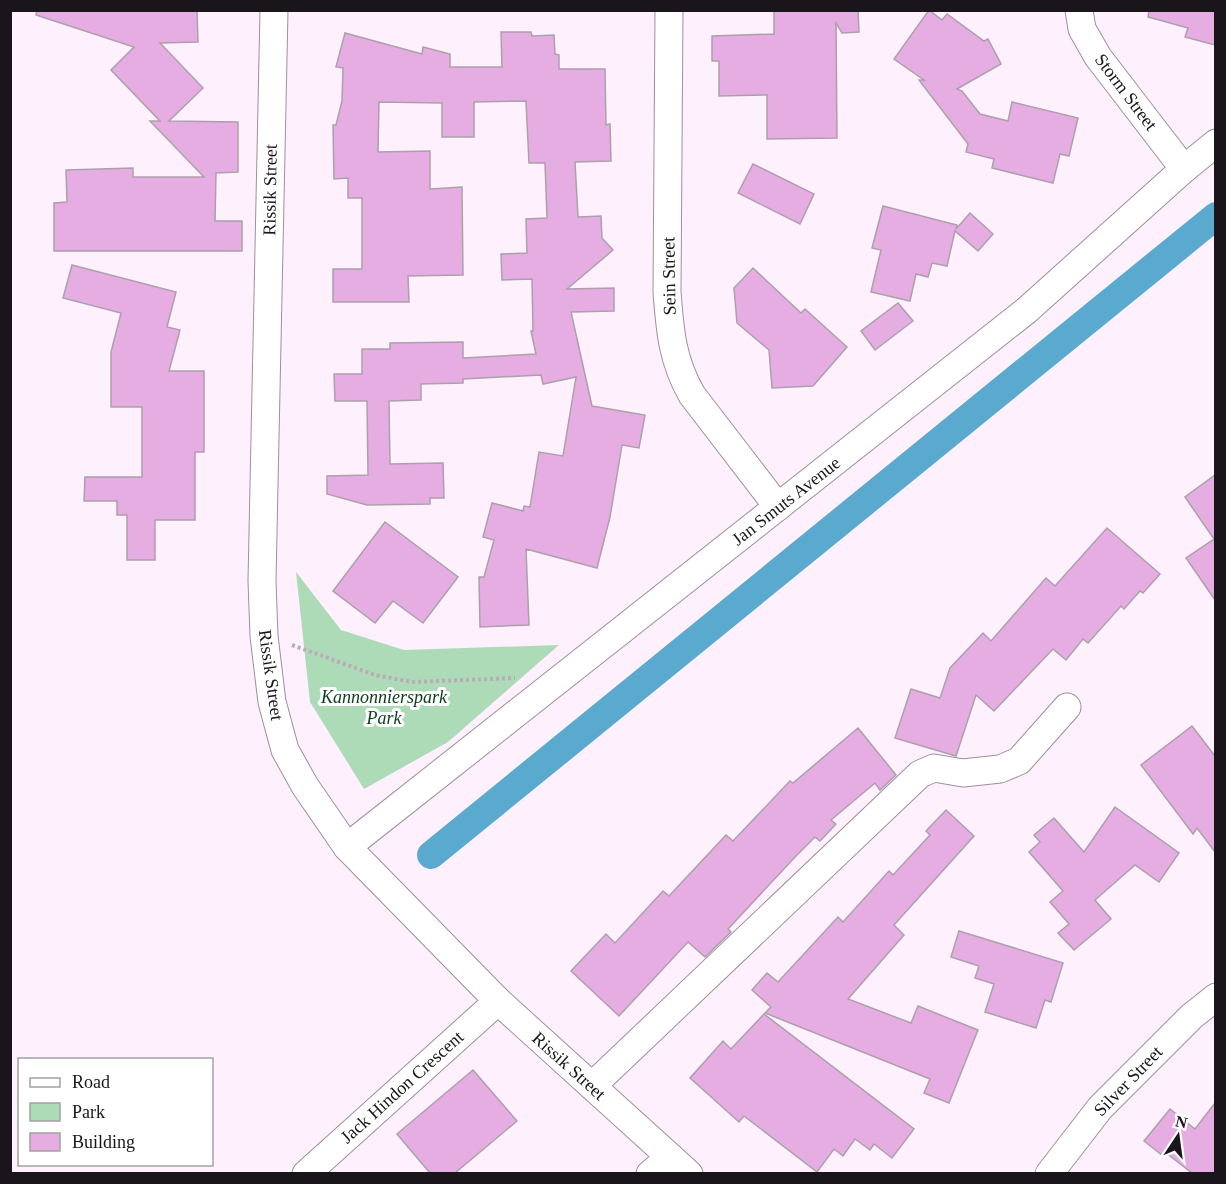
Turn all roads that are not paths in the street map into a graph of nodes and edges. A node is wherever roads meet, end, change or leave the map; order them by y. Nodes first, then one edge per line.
1 (274, 10) edge
2 (669, 10) edge
3 (1079, 10) edge
4 (1215, 143) edge
5 (1184, 169) junction
6 (778, 507) junction
7 (1067, 707) dead end
8 (347, 847) junction
9 (1215, 997) edge
10 (498, 1001) junction
11 (592, 1086) junction
12 (670, 1168) edge
13 (306, 1173) edge
14 (1049, 1173) edge

1 - 8 street, Rissik Street
2 - 6 street, Sein Street
3 - 5 street, Storm Street
4 - 5 street, Jan Smuts Avenue
5 - 6 street, Jan Smuts Avenue
6 - 8 street, Jan Smuts Avenue
7 - 11 street
8 - 10 street, Rissik Street
9 - 14 street, Silver Street
10 - 11 street, Rissik Street
10 - 13 street, Jack Hindon Crescent
11 - 12 street, Rissik Street

